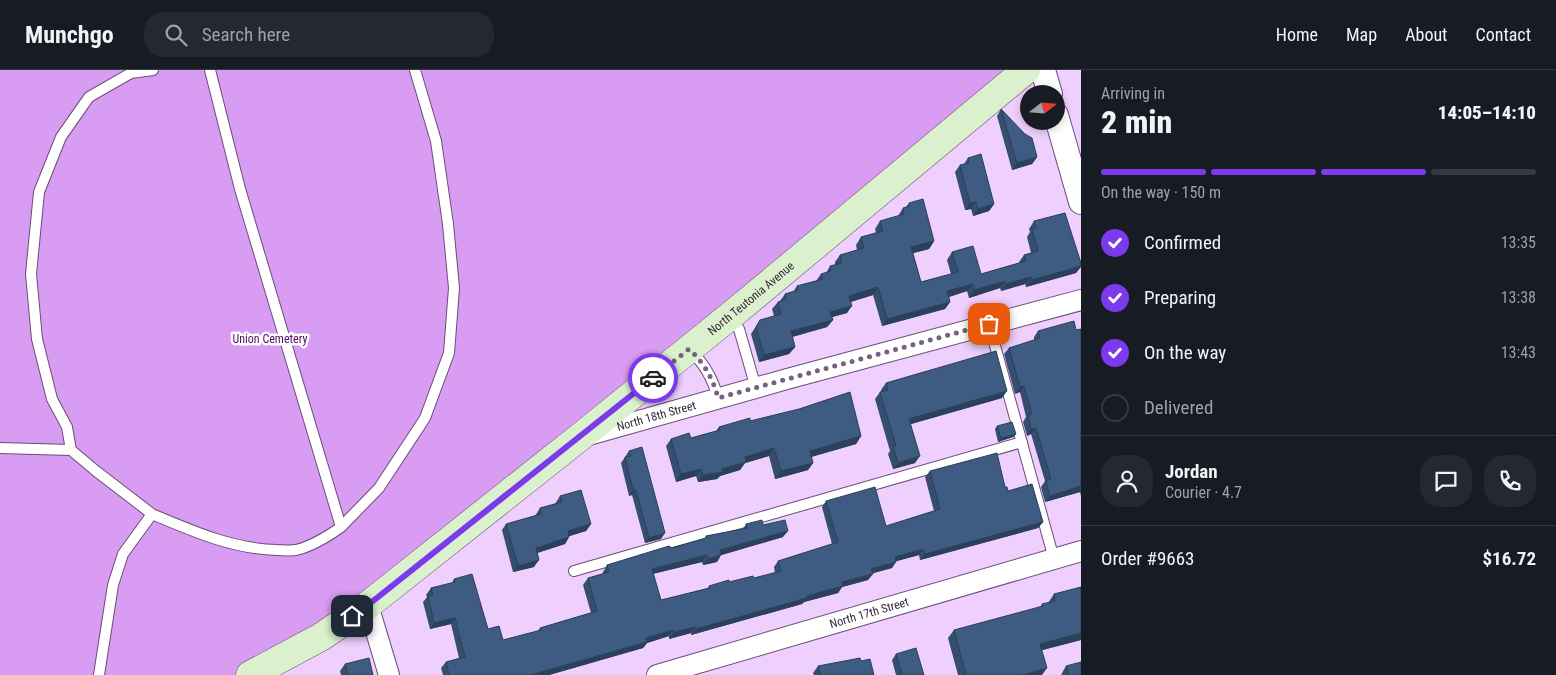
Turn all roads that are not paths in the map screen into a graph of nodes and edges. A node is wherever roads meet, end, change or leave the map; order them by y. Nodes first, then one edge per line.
1 (153, 70) edge
2 (210, 70) edge
3 (415, 70) edge
4 (1026, 70) edge
5 (1043, 70) edge
6 (129, 71) edge
7 (1047, 85) edge
8 (1062, 130) edge
9 (1077, 170) edge
10 (1081, 202) edge
11 (1081, 300) edge
12 (729, 317) junction
13 (989, 324) junction
14 (689, 349) junction
15 (756, 388) junction
16 (712, 400) junction
17 (580, 437) junction
18 (1022, 442) junction
19 (0, 448) edge
20 (70, 450) junction
21 (152, 514) junction
22 (341, 527) junction
23 (1081, 551) edge
24 (1054, 559) junction
25 (574, 571) dead end
26 (368, 605) junction
27 (99, 675) edge
28 (250, 675) edge
29 (389, 675) edge
30 (657, 675) edge

1 - 6 lane
2 - 22 lane
3 - 22 lane
4 - 12 main road, North Teutonia Avenue
5 - 7 street
6 - 20 lane
8 - 9 street
9 - 10 street
11 - 13 street, North 18th Street
12 - 14 main road, North Teutonia Avenue
12 - 15 lane
13 - 15 street, North 18th Street
13 - 18 lane
14 - 16 lane
14 - 17 main road, North Teutonia Avenue
15 - 16 street, North 18th Street
16 - 17 street, North 18th Street
17 - 26 main road, North Teutonia Avenue
18 - 24 lane
18 - 25 lane
19 - 20 lane
20 - 21 lane
21 - 22 lane
21 - 27 lane
23 - 24 street, North 17th Street
24 - 30 street, North 17th Street
26 - 28 main road, North Teutonia Avenue
26 - 29 street

